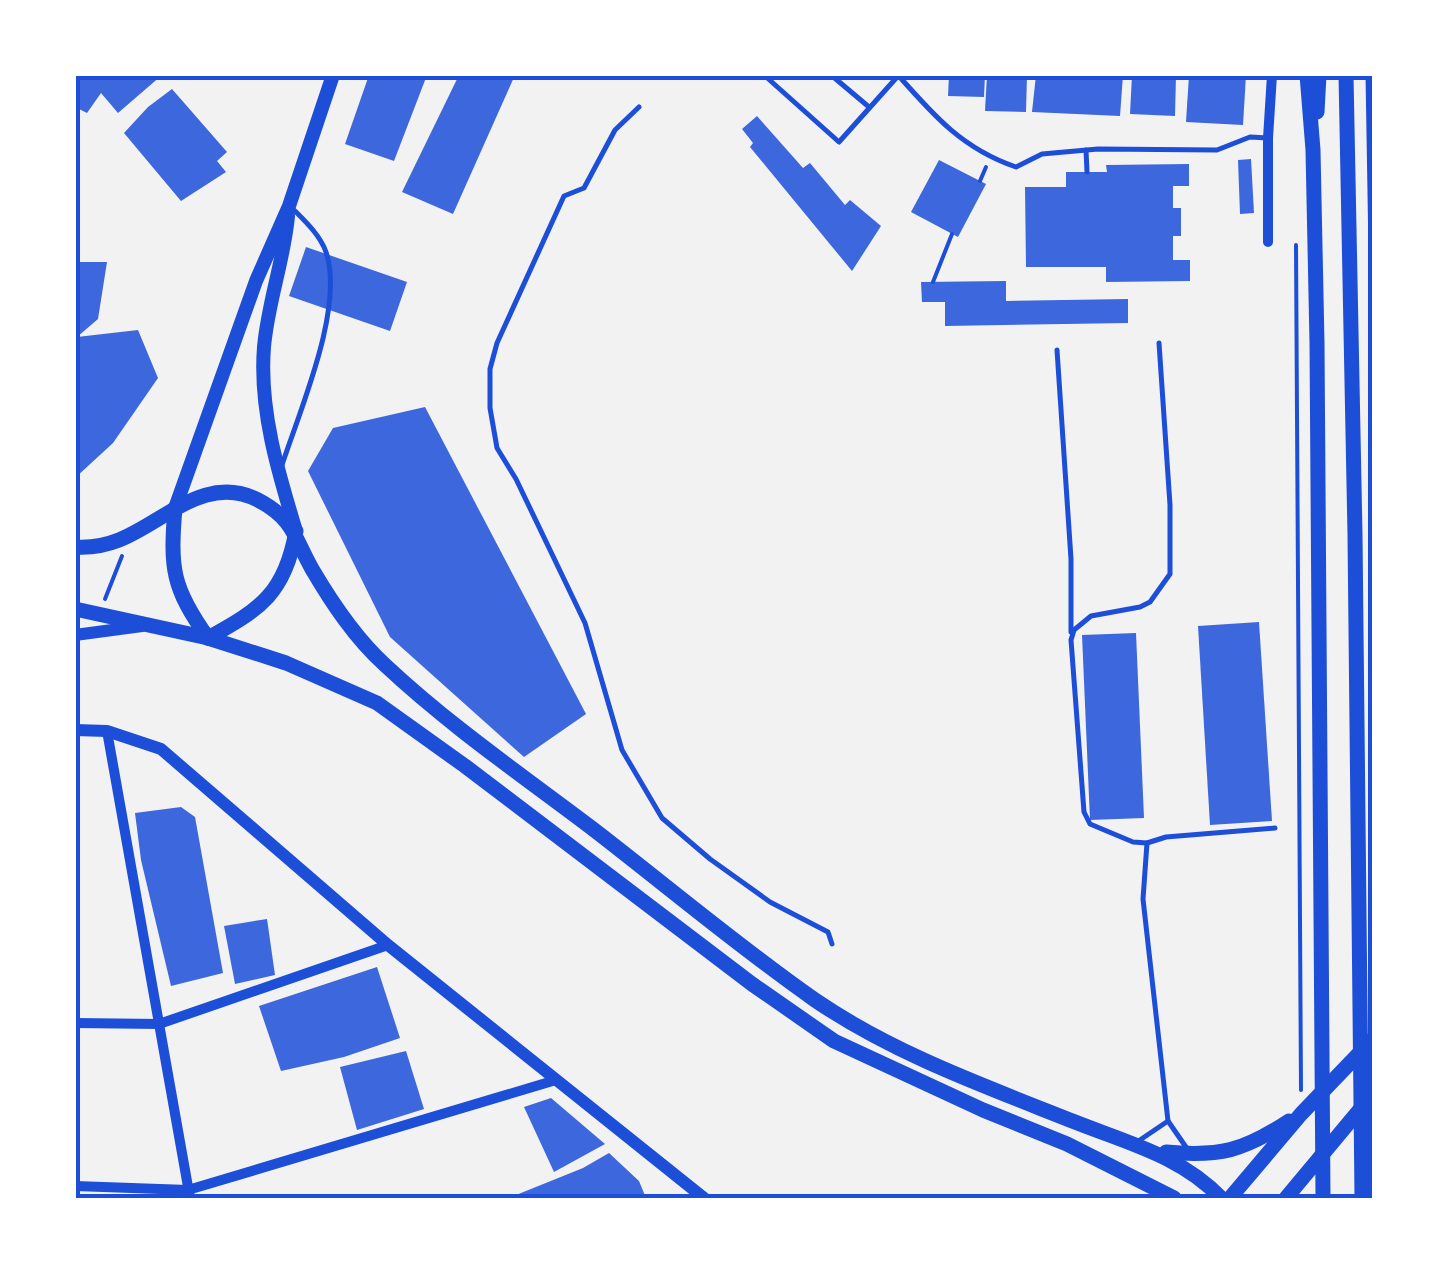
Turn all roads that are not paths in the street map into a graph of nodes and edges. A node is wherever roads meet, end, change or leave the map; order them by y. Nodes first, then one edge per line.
1 (332, 75) edge
2 (764, 75) edge
3 (831, 75) edge
4 (898, 75) edge
5 (1272, 75) edge
6 (1307, 75) edge
7 (1319, 75) edge
8 (1346, 75) edge
9 (1368, 75) edge
10 (639, 107) dead end
11 (868, 107) junction
12 (1268, 138) junction
13 (1086, 150) junction
14 (1313, 150) junction
15 (1086, 172) dead end
16 (289, 206) junction
17 (1268, 242) dead end
18 (1372, 311) edge
19 (1158, 343) dead end
20 (1057, 350) dead end
21 (279, 476) junction
22 (176, 508) junction
23 (296, 531) junction
24 (75, 548) edge
25 (75, 608) edge
26 (148, 626) junction
27 (75, 635) edge
28 (208, 638) junction
29 (1071, 640) junction
30 (75, 730) edge
31 (108, 730) junction
32 (1275, 828) dead end
33 (1147, 843) junction
34 (832, 944) dead end
35 (388, 945) junction
36 (75, 1023) edge
37 (159, 1024) junction
38 (1372, 1040) edge
39 (556, 1080) junction
40 (1372, 1095) edge
41 (1301, 1114) junction
42 (1168, 1121) junction
43 (1134, 1144) junction
44 (1155, 1152) junction
45 (1194, 1155) junction
46 (1125, 1175) junction
47 (1248, 1176) junction
48 (75, 1186) edge
49 (189, 1194) edge
50 (704, 1198) edge
51 (1147, 1198) edge
52 (1174, 1198) edge
53 (1221, 1198) edge
54 (1230, 1198) edge
55 (1244, 1198) edge
56 (1286, 1198) edge
57 (1323, 1198) edge
58 (1362, 1198) edge

1 - 16 main road
2 - 11 lane
3 - 11 lane
4 - 11 lane
4 - 13 lane
5 - 12 street
6 - 14 main road
7 - 14 main road
8 - 58 main road
9 - 18 lane
10 - 34 lane
12 - 13 lane
12 - 17 street
13 - 15 lane
14 - 57 main road
16 - 21 main road
16 - 21 lane
16 - 22 main road
19 - 29 lane
20 - 29 lane
21 - 23 main road
22 - 23 main road
22 - 24 main road
22 - 28 main road
23 - 28 main road
23 - 43 main road
25 - 26 main road
26 - 27 street
26 - 28 main road
28 - 46 main road
29 - 33 lane
30 - 31 street
31 - 35 street
31 - 37 street
32 - 33 lane
33 - 42 lane
35 - 37 street
35 - 39 street
36 - 37 street
37 - 49 street
38 - 41 main road
39 - 49 street
39 - 50 street
40 - 56 main road
41 - 45 main road
41 - 47 main road
42 - 43 lane
42 - 45 lane
43 - 44 main road
44 - 45 main road
44 - 53 main road
46 - 51 main road
46 - 52 main road
47 - 54 main road
47 - 55 main road
48 - 49 street

